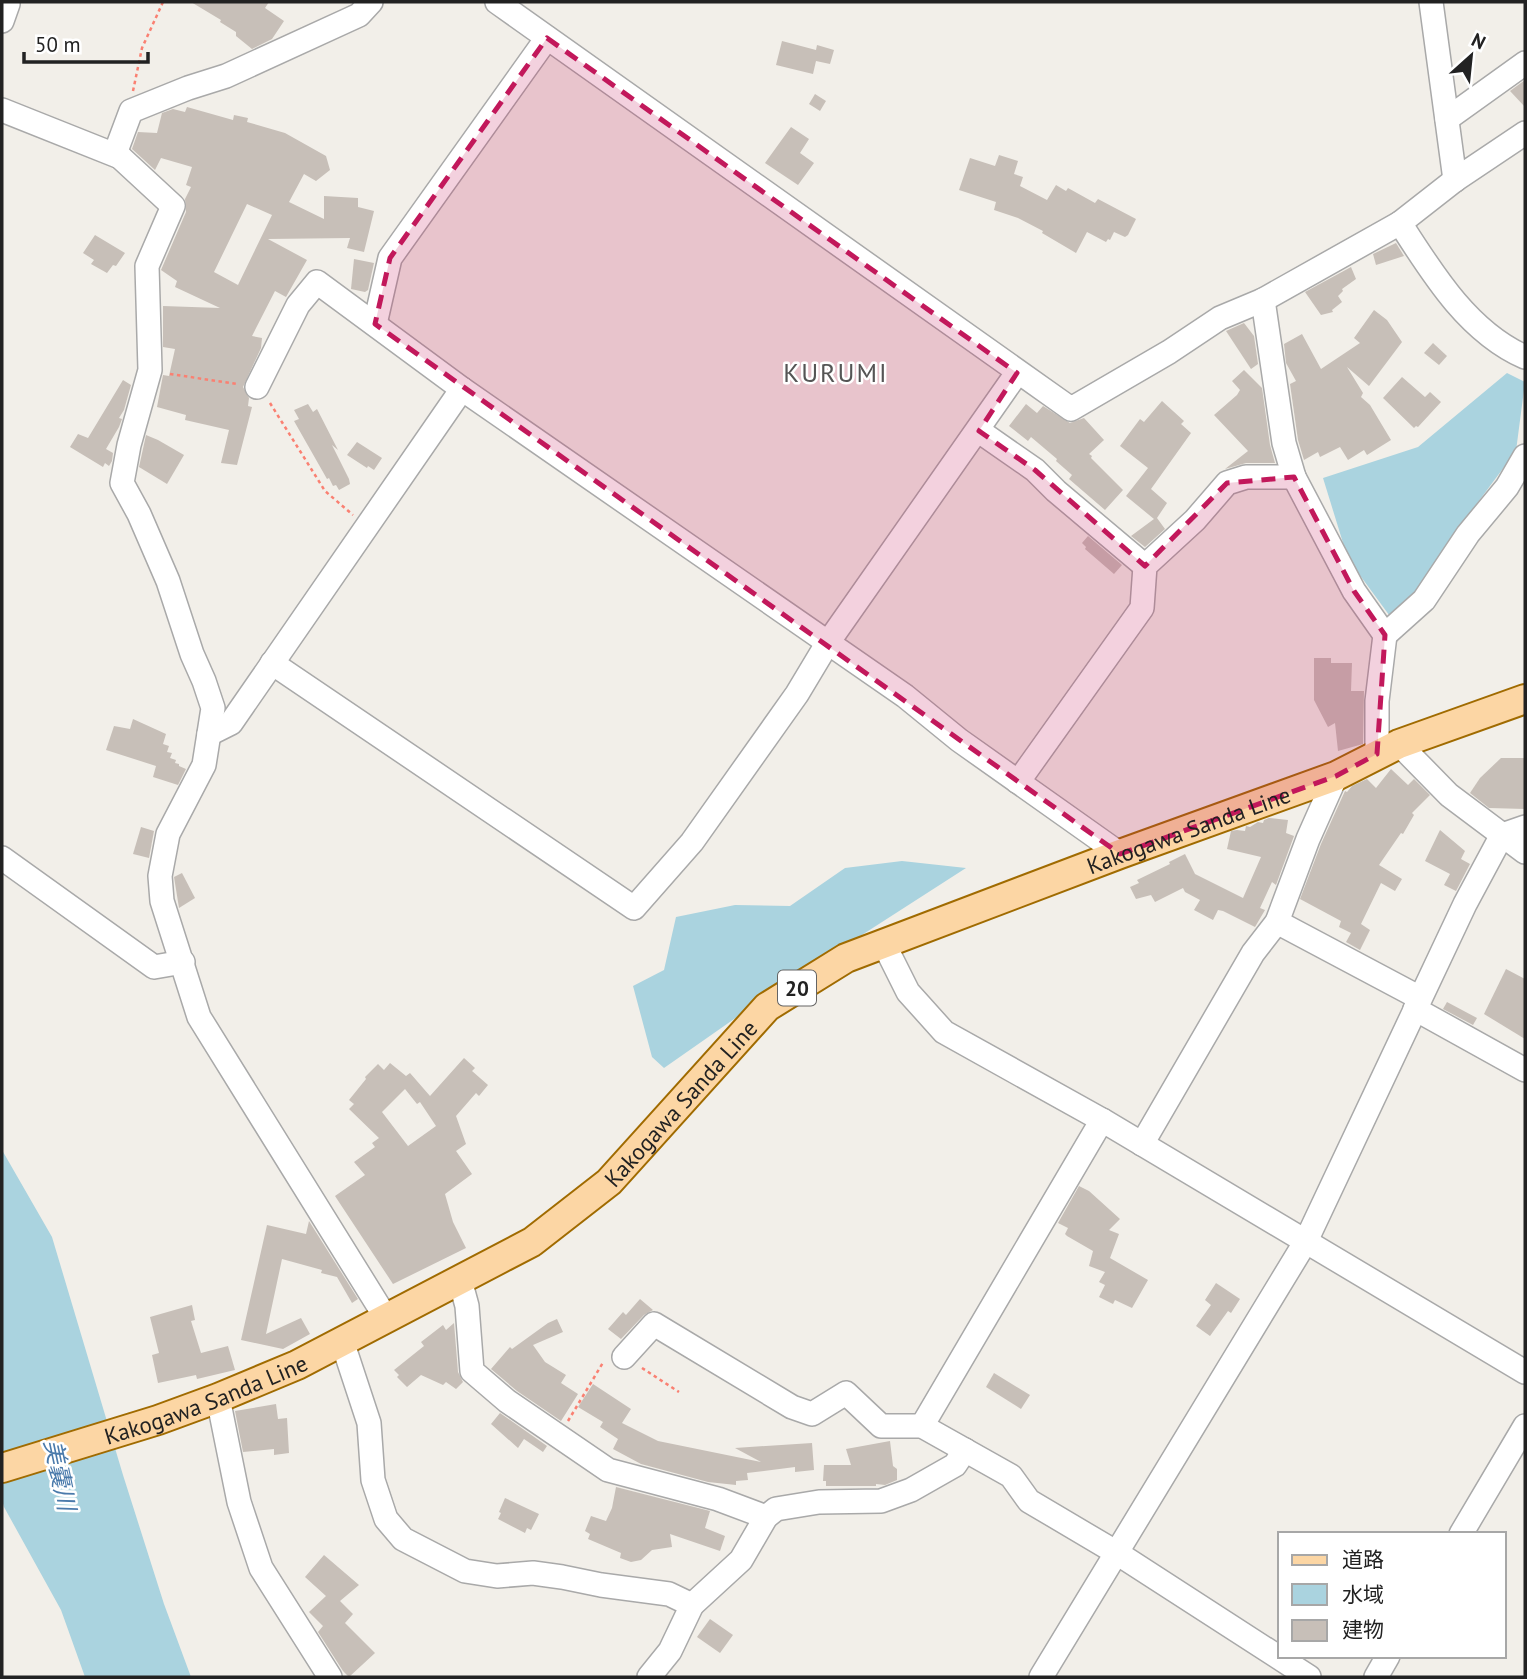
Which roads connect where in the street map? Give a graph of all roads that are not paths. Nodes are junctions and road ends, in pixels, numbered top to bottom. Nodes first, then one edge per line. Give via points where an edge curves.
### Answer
1 (3, 2) edge
2 (371, 2) edge
3 (497, 2) edge
4 (1431, 2) edge
5 (2, 21) edge
6 (547, 38) junction
7 (1525, 63) edge
8 (2, 110) edge
9 (1447, 119) junction
10 (1525, 132) edge
11 (120, 156) junction
12 (1455, 180) junction
13 (1399, 223) junction
14 (1263, 300) junction
15 (374, 324) junction
16 (1525, 357) edge
17 (1017, 373) junction
18 (257, 387) road end
19 (462, 389) junction
20 (979, 431) junction
21 (1525, 456) edge
22 (1294, 477) junction
23 (1144, 566) junction
24 (1385, 635) junction
25 (827, 644) junction
26 (272, 663) junction
27 (1525, 699) edge
28 (209, 734) junction
29 (1388, 749) junction
30 (1336, 776) junction
31 (1018, 782) junction
32 (1525, 827) edge
33 (1502, 835) junction
34 (1525, 852) edge
35 (1120, 854) junction
36 (2, 858) edge
37 (1277, 922) junction
38 (883, 942) junction
39 (183, 962) junction
40 (1418, 1003) junction
41 (1525, 1070) edge
42 (1102, 1120) junction
43 (1142, 1144) junction
44 (1306, 1241) junction
45 (460, 1280) junction
46 (386, 1318) junction
47 (342, 1341) junction
48 (624, 1357) road end
49 (1525, 1371) edge
50 (218, 1398) junction
51 (922, 1426) junction
52 (1525, 1426) edge
53 (965, 1450) junction
54 (2, 1468) edge
55 (766, 1517) junction
56 (1462, 1532) edge
57 (1117, 1553) junction
58 (692, 1605) junction
59 (1278, 1657) edge
60 (1280, 1658) edge
61 (1387, 1658) edge
62 (330, 1677) edge
63 (649, 1677) edge
64 (1041, 1677) edge
65 (1309, 1677) edge
66 (1376, 1677) edge

1 - 5 street via 8,4
2 - 11 street via 359,15 226,76 131,111 116,151
3 - 6 street
4 - 9 street
6 - 15 street via 390,258
6 - 17 street
7 - 9 street
8 - 11 street
9 - 12 street
10 - 12 street
11 - 28 street via 173,206 147,266 150,370 122,482 168,581 204,681 213,708
12 - 13 street
13 - 14 street
13 - 16 street via 1433,275 1488,336
14 - 17 street via 1220,318 1071,409
14 - 22 street via 1284,443
15 - 18 street via 317,282 298,305
15 - 19 street
17 - 20 street
19 - 25 street
19 - 26 street
20 - 23 street via 1035,470
20 - 25 street
21 - 24 street via 1424,600
22 - 23 street via 1246,477 1227,483 1195,520
22 - 24 street via 1354,591
23 - 31 street via 1142,608
24 - 29 street via 1377,701
25 - 26 street via 692,842 634,908
25 - 31 street via 905,696
26 - 28 street via 231,723
27 - 29 main road, Kakogawa Sanda Line / 20
28 - 39 street via 204,765 167,834 160,876 162,901
29 - 30 main road, Kakogawa Sanda Line / 20
29 - 33 street
30 - 35 main road, Kakogawa Sanda Line / 20
30 - 37 street
31 - 35 street
32 - 33 street
33 - 34 street
33 - 40 street
35 - 38 main road, Kakogawa Sanda Line / 20
36 - 39 street via 154,967
37 - 40 street
37 - 43 street via 1253,953
38 - 42 street via 908,992 944,1032
38 - 45 main road, Kakogawa Sanda Line / 20 via 846,958 767,1007 609,1182 532,1242
39 - 46 street via 199,1017
40 - 41 street
40 - 44 street
42 - 43 street
42 - 51 street
43 - 44 street
44 - 49 street
44 - 57 street
45 - 46 main road, Kakogawa Sanda Line / 20
45 - 55 street via 467,1306 472,1371 507,1401 608,1470 718,1499
46 - 47 main road, Kakogawa Sanda Line / 20
47 - 50 main road, Kakogawa Sanda Line / 20
47 - 58 street via 369,1423 373,1480 386,1519 403,1539 465,1571 562,1577 669,1594
48 - 51 street via 654,1324 812,1414 846,1393 881,1426
50 - 54 main road, Kakogawa Sanda Line / 20
50 - 62 street via 239,1502 261,1568
51 - 53 street
52 - 56 street
53 - 55 street via 955,1465 881,1501 819,1502 776,1509
53 - 57 street via 1011,1476 1029,1501
55 - 58 street via 741,1560
57 - 59 street
57 - 64 street
58 - 63 street via 670,1651
60 - 65 street
61 - 66 street

